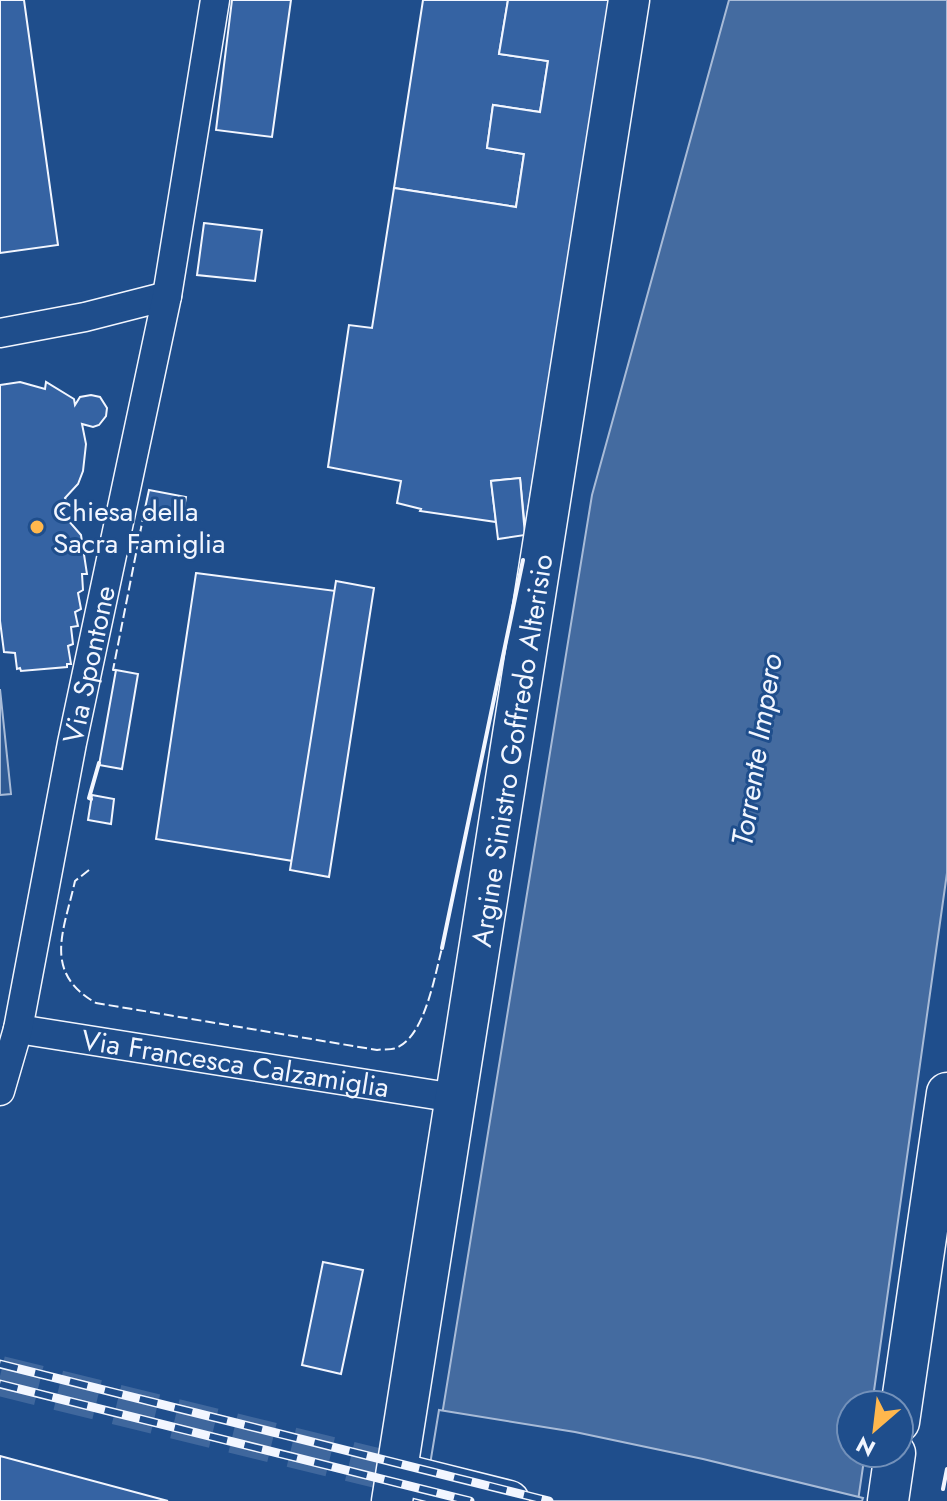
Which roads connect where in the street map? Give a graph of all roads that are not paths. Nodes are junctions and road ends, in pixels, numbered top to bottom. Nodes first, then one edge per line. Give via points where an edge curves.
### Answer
1 (215, 0) edge
2 (629, 0) edge
3 (167, 296) junction
4 (0, 333) edge
5 (18, 1029) junction
6 (0, 1091) edge
7 (947, 1093) edge
8 (455, 1098) junction
9 (904, 1389) edge
10 (893, 1469) edge
11 (394, 1487) edge
12 (509, 1501) edge
13 (888, 1501) edge

1 - 3 street, Via Spontone
2 - 8 main road, Argine Sinistro Goffredo Alterisio
3 - 4 street
3 - 5 street, Via Spontone via 72,743
5 - 6 street, Via Spontone
5 - 8 street, Via Francesca Calzamiglia
7 - 9 main road
8 - 11 main road, Argine Sinistro Goffredo Alterisio
10 - 13 main road
11 - 12 main road

